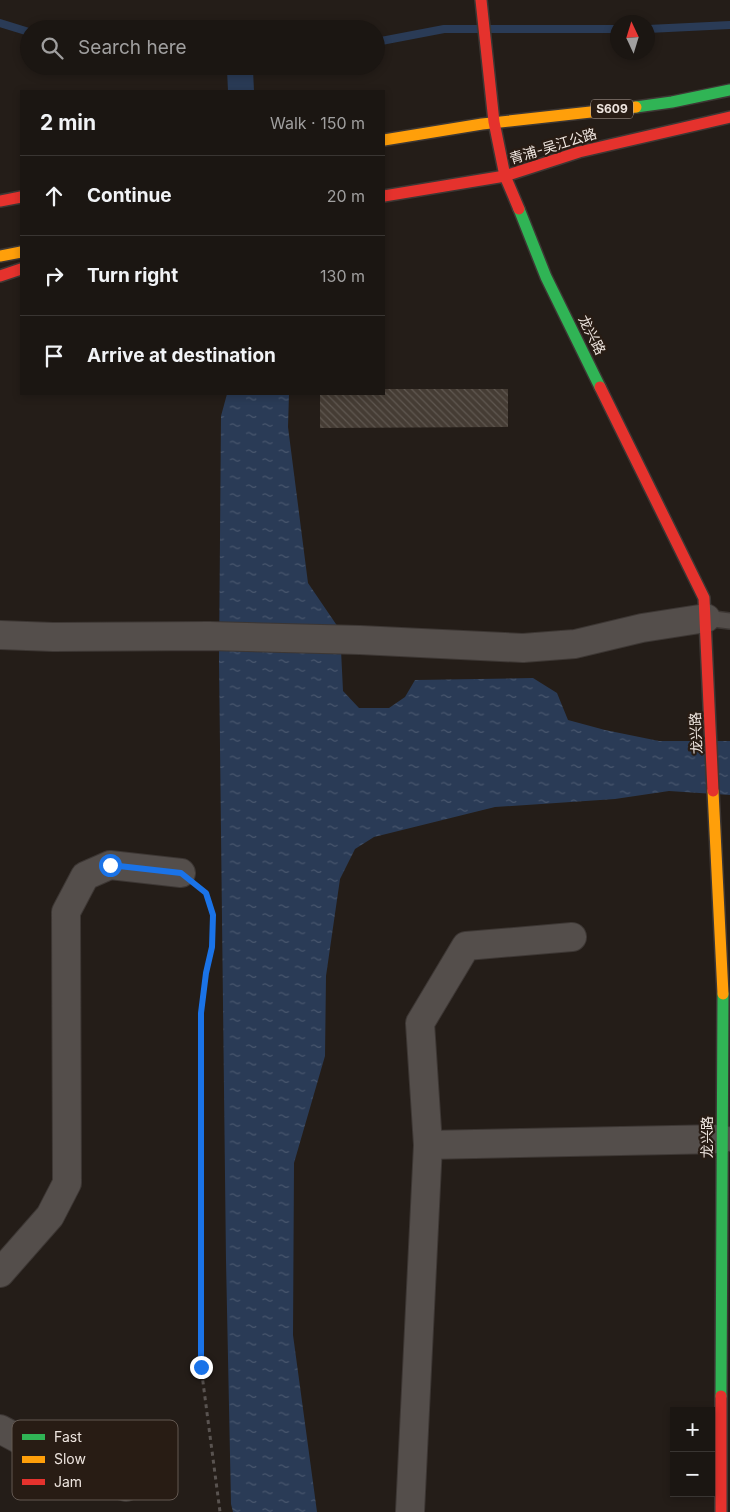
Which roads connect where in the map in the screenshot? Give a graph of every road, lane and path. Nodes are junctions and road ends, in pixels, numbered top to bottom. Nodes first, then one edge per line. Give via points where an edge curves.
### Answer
1 (481, 0) edge
2 (730, 90) edge
3 (730, 117) edge
4 (494, 122) junction
5 (385, 140) edge
6 (505, 176) junction
7 (385, 196) edge
8 (20, 197) edge
9 (0, 201) edge
10 (20, 252) edge
11 (0, 256) edge
12 (20, 269) edge
13 (0, 276) edge
14 (718, 619) edge
15 (0, 635) edge
16 (181, 873) joint
17 (572, 937) dead end
18 (727, 999) edge
19 (722, 1139) junction
20 (428, 1145) junction
21 (0, 1273) edge
22 (0, 1429) edge
23 (12, 1436) edge
24 (220, 1512) edge
25 (410, 1512) edge
26 (721, 1512) edge

1 - 4 main road, 龙兴路
2 - 4 main road, 青浦-吴江公路 / S609 via 578,114
3 - 6 main road, 青浦-吴江公路 / S609 via 579,152
4 - 5 main road, 青浦-吴江公路 / S609
4 - 6 main road, 龙兴路
6 - 7 main road, 青浦-吴江公路 / S609
6 - 14 main road, 龙兴路 via 546,277 704,598
8 - 9 main road
10 - 11 main road
12 - 13 main road
14 - 15 street via 642,628 575,644 523,648 208,636 53,638
14 - 18 main road, 龙兴路 via 710,711
16 - 21 street via 110,865 85,876 66,912 68,1183 50,1216
16 - 24 path via 206,893 213,915 212,947 201,1013 201,1367
17 - 20 street via 466,946 420,1023
18 - 19 main road, 龙兴路
19 - 20 street
19 - 26 main road, 龙兴路
20 - 25 street
22 - 23 street

